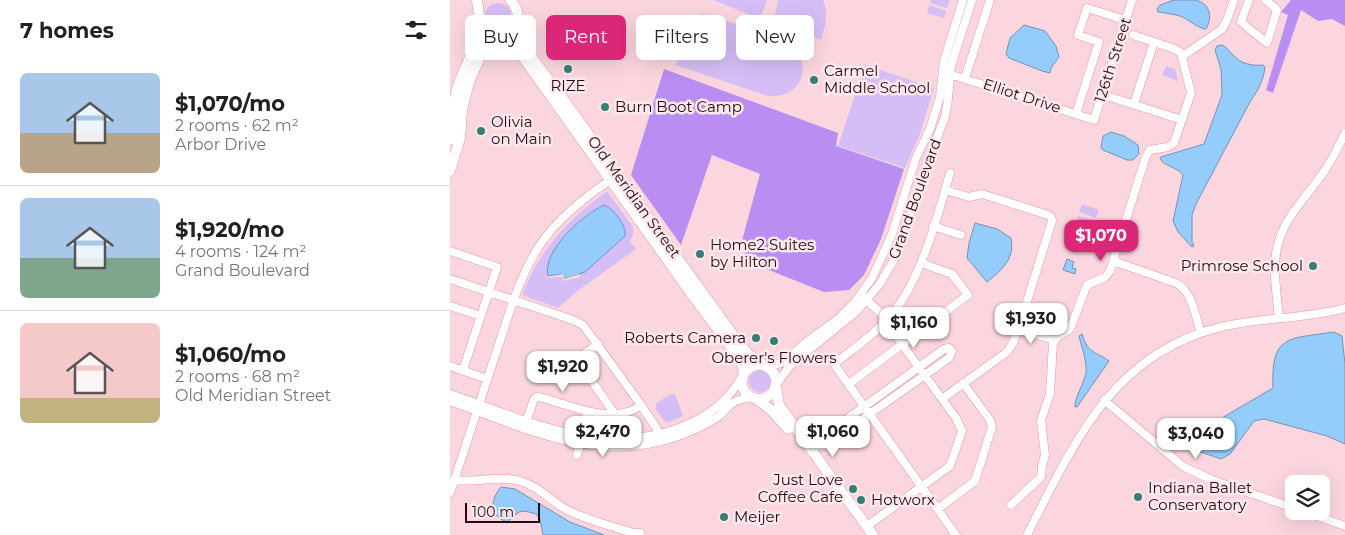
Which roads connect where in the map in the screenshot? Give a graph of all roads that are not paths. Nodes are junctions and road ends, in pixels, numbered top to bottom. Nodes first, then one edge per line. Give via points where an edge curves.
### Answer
1 (477, 0) edge
2 (484, 0) edge
3 (962, 0) edge
4 (972, 0) edge
5 (990, 0) edge
6 (1132, 0) edge
7 (1234, 0) edge
8 (1249, 0) edge
9 (1266, 0) edge
10 (512, 1) edge
11 (478, 12) junction
12 (1230, 12) junction
13 (479, 15) edge
14 (517, 15) edge
15 (1243, 16) junction
16 (1125, 20) junction
17 (1133, 35) dead end
18 (1154, 42) junction
19 (1183, 56) junction
20 (469, 60) edge
21 (478, 60) edge
22 (525, 60) edge
23 (534, 60) edge
24 (949, 74) junction
25 (965, 78) junction
26 (1110, 97) dead end
27 (1134, 104) junction
28 (1076, 114) junction
29 (1094, 120) joint
30 (1182, 120) junction
31 (1345, 133) edge
32 (450, 140) edge
33 (450, 171) edge
34 (950, 173) dead end
35 (610, 181) junction
36 (945, 190) junction
37 (933, 226) junction
38 (961, 235) dead end
39 (450, 251) edge
40 (1113, 261) junction
41 (921, 263) junction
42 (450, 279) edge
43 (489, 292) junction
44 (864, 298) junction
45 (514, 300) junction
46 (450, 306) edge
47 (1345, 308) edge
48 (481, 316) junction
49 (1279, 318) junction
50 (886, 321) junction
51 (1019, 327) junction
52 (1201, 333) junction
53 (1054, 340) junction
54 (598, 344) junction
55 (902, 344) junction
56 (450, 366) edge
57 (766, 366) junction
58 (918, 367) junction
59 (463, 370) junction
60 (743, 375) junction
61 (924, 376) junction
62 (487, 378) junction
63 (963, 383) junction
64 (849, 384) junction
65 (776, 385) junction
66 (450, 394) edge
67 (753, 398) junction
68 (942, 399) junction
69 (1104, 400) junction
70 (450, 402) edge
71 (641, 405) junction
72 (864, 406) junction
73 (477, 407) junction
74 (587, 412) junction
75 (870, 413) junction
76 (614, 414) junction
77 (525, 424) junction
78 (660, 438) junction
79 (581, 441) junction
80 (815, 448) junction
81 (577, 455) dead end
82 (454, 480) junction
83 (922, 487) junction
84 (450, 493) edge
85 (1011, 505) dead end
86 (1285, 505) edge
87 (938, 509) junction
88 (1328, 520) edge
89 (1345, 526) edge
90 (868, 532) edge
91 (640, 533) dead end
92 (956, 535) edge
93 (1027, 535) edge

1 - 11 main road
2 - 11 main road
3 - 44 street, Grand Boulevard via 944,61 940,97 930,129 916,158 888,244
4 - 24 street, Grand Boulevard
5 - 25 street
6 - 16 street, 126th Street
7 - 12 street
8 - 15 street
9 - 15 street via 1277,10 1267,44 1241,22
10 - 14 main road, Old Meridian Street
11 - 13 main road
12 - 15 street
12 - 19 street via 1222,29
16 - 28 street via 1087,8 1078,35 1099,42
16 - 29 street, 126th Street
17 - 18 street
18 - 19 street via 1175,49
18 - 27 street
19 - 30 street via 1191,93
20 - 32 main road via 456,92
21 - 33 main road via 469,82 460,138
22 - 35 main road, Old Meridian Street
23 - 57 main road, Old Meridian Street via 735,338 748,354
24 - 25 street, Elliot Drive
24 - 44 street, Grand Boulevard via 945,117 900,245 888,270
25 - 28 street, Elliot Drive
26 - 27 street
27 - 30 street
28 - 29 street, Elliot Drive
30 - 40 street via 1174,143 1150,150 1146,156
31 - 49 street via 1328,166 1290,215 1281,234 1275,265
34 - 36 street
35 - 45 street via 570,210 544,240 523,276
35 - 60 main road, Old Meridian Street via 741,360
36 - 37 street
36 - 51 street via 969,197 982,194 1052,217
37 - 38 street
37 - 41 street
39 - 43 street via 497,267
40 - 52 street via 1183,286
40 - 53 street via 1107,275 1087,285 1070,329
41 - 50 street
41 - 55 street via 952,274 968,295
42 - 43 street
43 - 45 street
43 - 48 street
44 - 50 street
44 - 57 street, Grand Boulevard via 787,360
44 - 65 street, Grand Boulevard via 856,312 798,358
45 - 54 street via 579,322
45 - 62 street
46 - 48 street
47 - 49 street
48 - 59 street
49 - 52 street via 1252,320
50 - 55 street
50 - 64 street via 834,364
51 - 53 street
51 - 63 street via 1007,352
52 - 69 street via 1151,358
53 - 85 street via 1050,394 1041,420 1046,455 1043,473
54 - 71 street
54 - 76 street via 581,356 579,362
55 - 58 street
55 - 64 street
56 - 59 street
57 - 60 main road via 754,365
57 - 65 main road via 774,374
58 - 61 street
58 - 61 street via 944,349 952,351 949,358
58 - 72 street
59 - 62 street
60 - 67 main road via 744,390
60 - 78 street via 727,399 712,411
61 - 68 street
61 - 75 street
62 - 73 street
63 - 68 street
63 - 87 street via 991,424 975,481
64 - 72 street
65 - 67 main road via 768,396
65 - 80 main road via 779,405
66 - 73 street
67 - 78 street via 733,402 702,426 681,435
67 - 90 main road via 784,422
68 - 83 street via 962,431 950,466
69 - 86 street via 1184,467
69 - 93 street via 1083,430
70 - 73 street
71 - 76 street via 629,413
71 - 78 street
72 - 75 street
72 - 80 street via 818,440
73 - 77 street
73 - 82 street
74 - 76 street
74 - 77 street via 536,397
74 - 79 street
75 - 80 street via 824,446
75 - 83 street
77 - 79 street
78 - 79 street via 627,447 605,447
79 - 81 street
80 - 90 main road
82 - 84 street
82 - 91 street via 520,481 567,510
83 - 87 street
83 - 90 street
87 - 92 street
88 - 89 street

